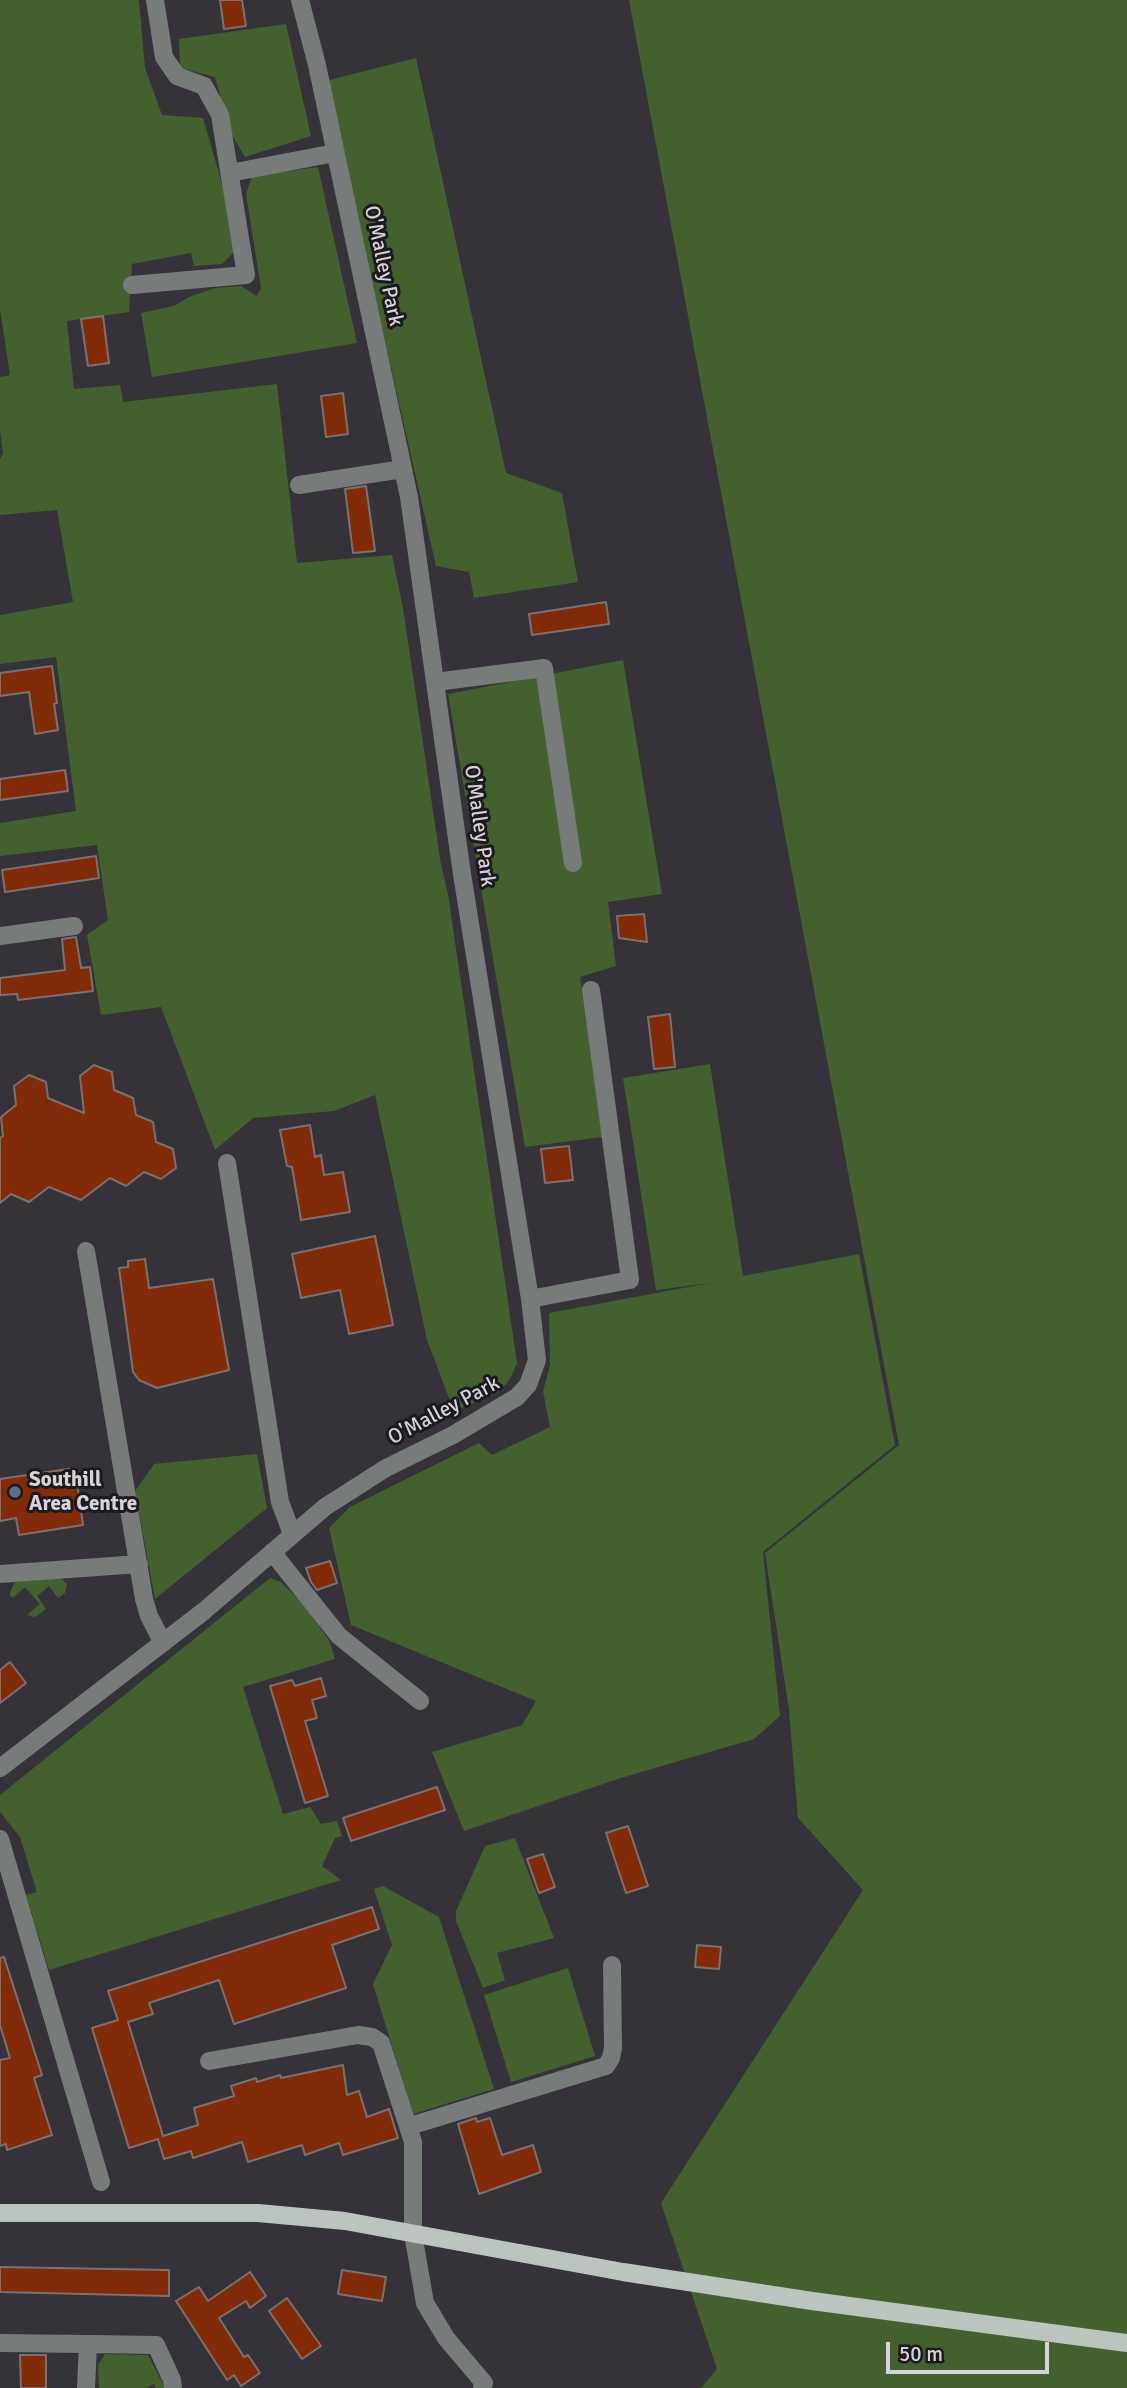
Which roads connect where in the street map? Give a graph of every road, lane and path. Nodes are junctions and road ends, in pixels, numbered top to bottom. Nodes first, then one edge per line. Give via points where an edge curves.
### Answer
1 (155, 0) edge
2 (300, 0) edge
3 (335, 153) junction
4 (230, 173) junction
5 (132, 285) dead end
6 (403, 469) junction
7 (299, 485) dead end
8 (436, 682) junction
9 (573, 863) dead end
10 (74, 926) dead end
11 (0, 936) edge
12 (591, 990) dead end
13 (227, 1163) dead end
14 (86, 1251) dead end
15 (530, 1299) junction
16 (292, 1534) junction
17 (272, 1552) junction
18 (139, 1564) junction
19 (0, 1574) edge
20 (163, 1643) junction
21 (420, 1700) dead end
22 (0, 1768) edge
23 (0, 1839) edge
24 (612, 1965) dead end
25 (209, 2061) dead end
26 (410, 2126) junction
27 (101, 2182) dead end
28 (0, 2213) edge
29 (413, 2234) junction
30 (0, 2343) edge
31 (1127, 2343) edge
32 (88, 2344) junction
33 (86, 2388) edge
34 (173, 2388) edge
35 (482, 2388) edge

1 - 4 street via 164,57 177,76 204,86 220,115
2 - 3 street, O'Malley Park
3 - 4 street
3 - 6 street, O'Malley Park
4 - 5 street via 246,275
6 - 7 street
6 - 8 street, O'Malley Park
8 - 9 street via 544,668
8 - 15 street, O'Malley Park
10 - 11 street
12 - 15 street via 630,1280
13 - 16 street via 280,1502
14 - 18 street
15 - 16 street, O'Malley Park via 537,1360 528,1385 517,1397 386,1468
16 - 17 street, O'Malley Park
17 - 20 street, O'Malley Park
17 - 21 street via 339,1636
18 - 19 street
18 - 20 street via 146,1609
20 - 22 street, O'Malley Park
23 - 27 street
24 - 26 street via 613,2048 606,2066
25 - 26 street via 372,2036 381,2043
26 - 29 street
28 - 29 main road via 258,2213 345,2221
29 - 31 main road via 812,2301
29 - 35 street via 425,2303 446,2338 484,2383
30 - 32 street
32 - 33 street
32 - 34 street via 156,2345

